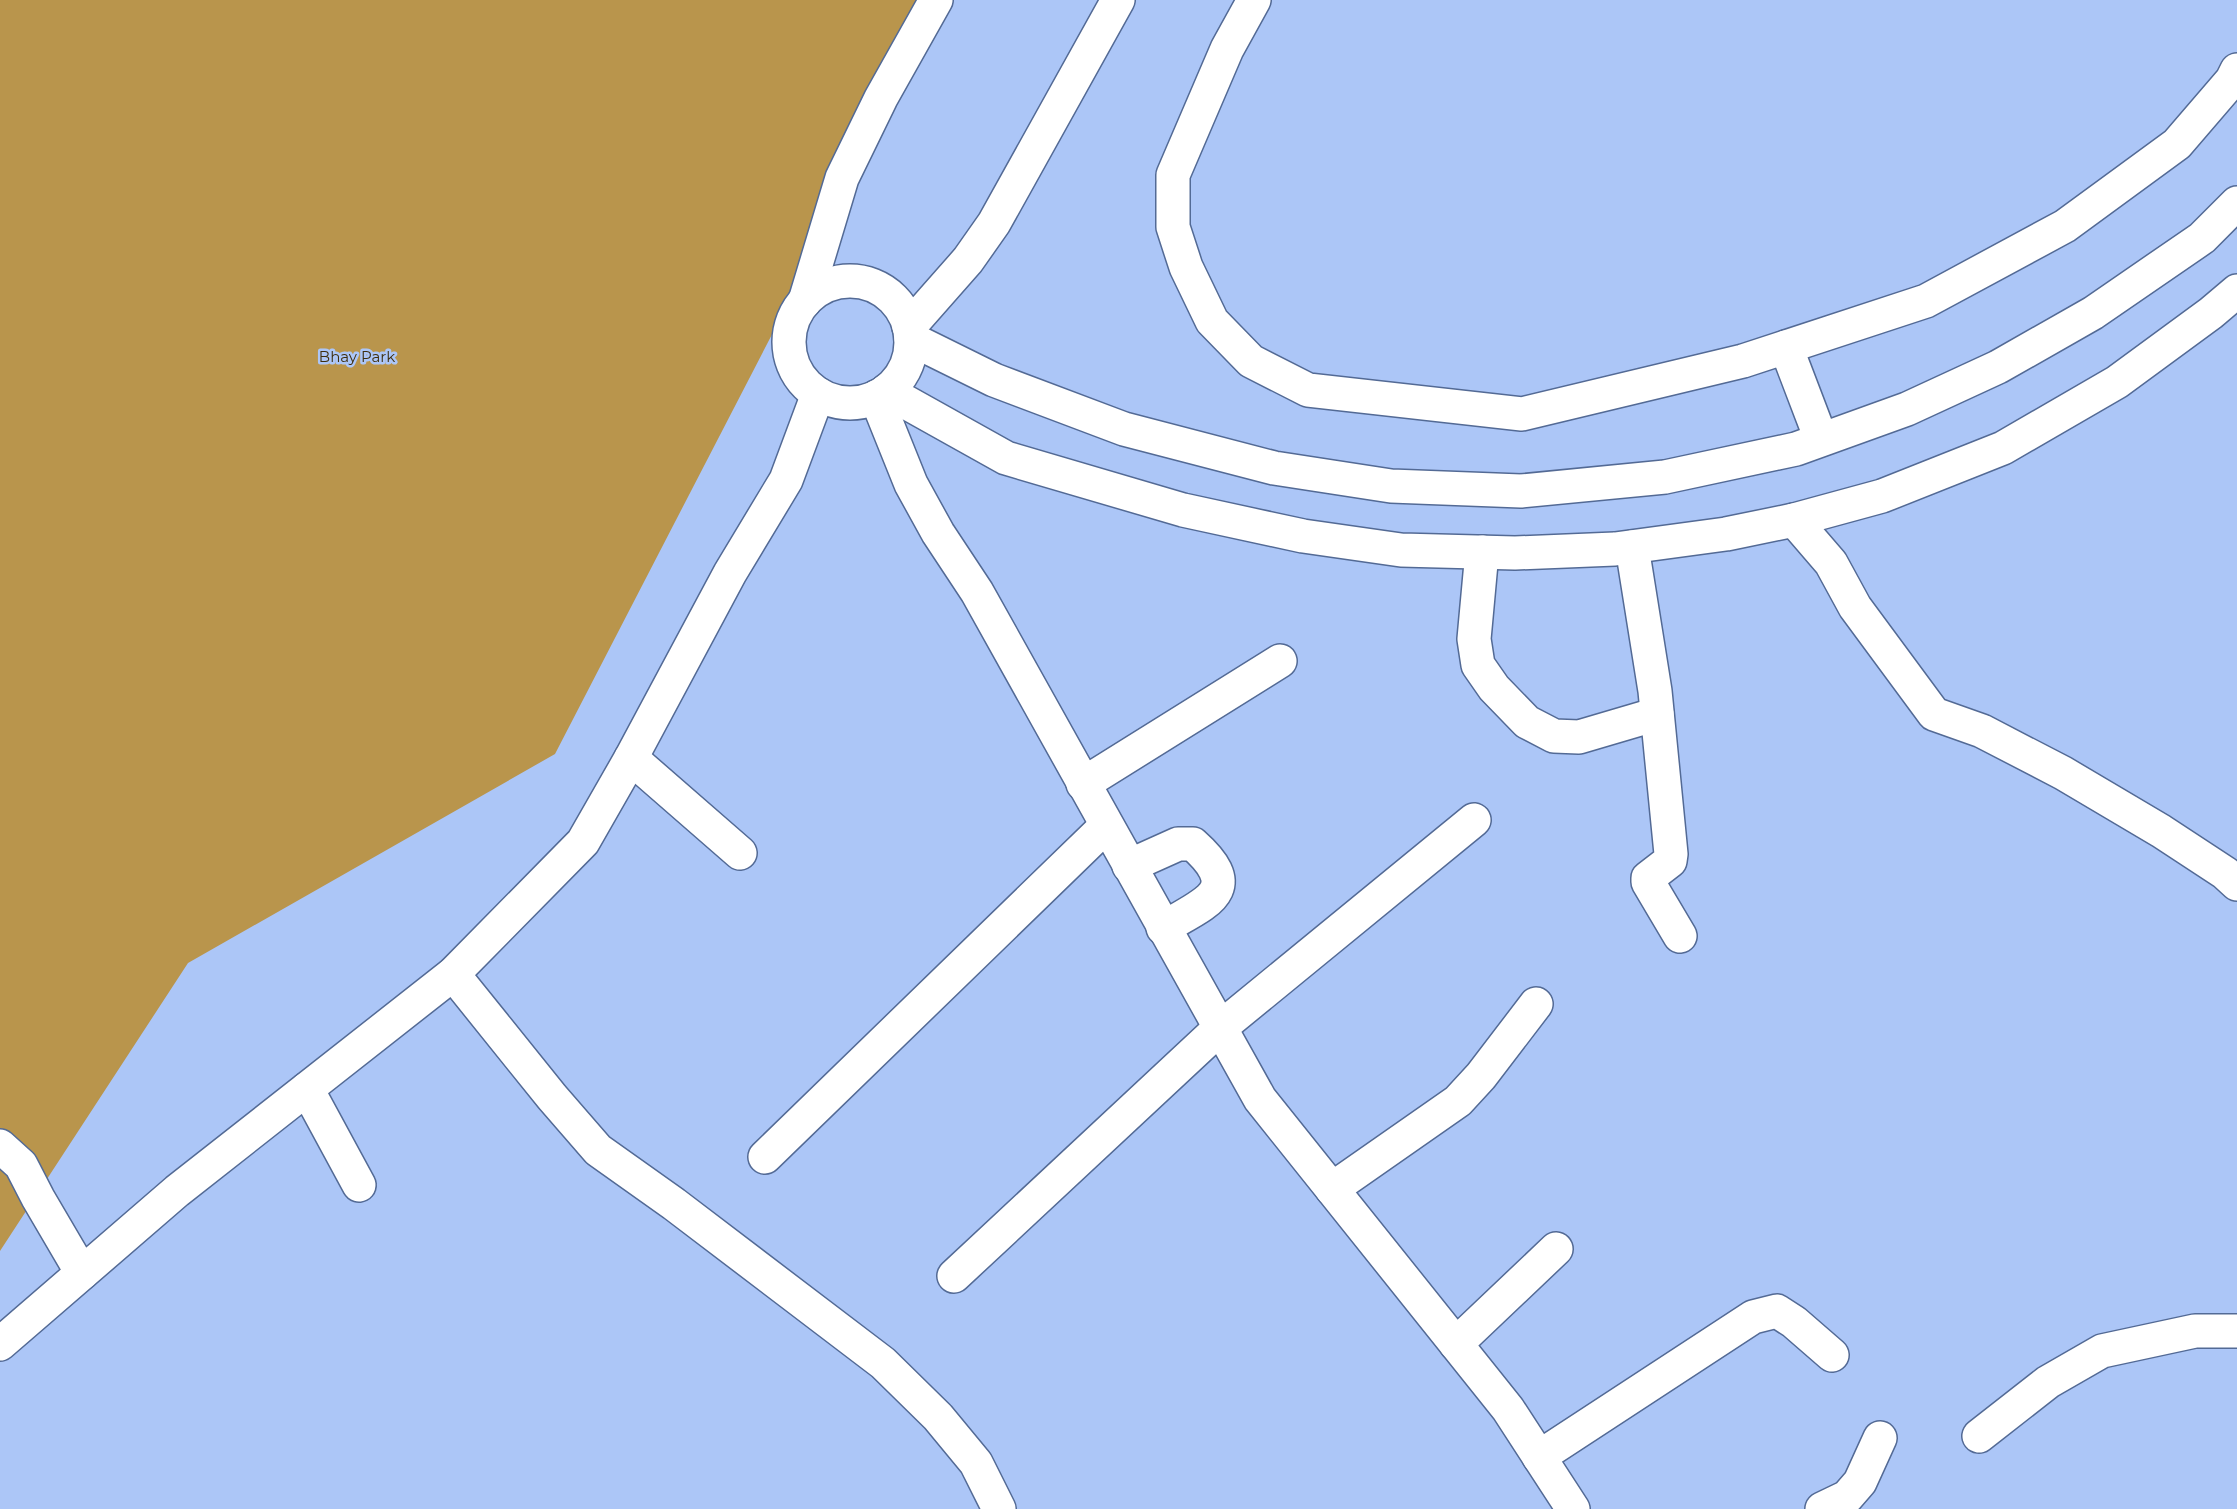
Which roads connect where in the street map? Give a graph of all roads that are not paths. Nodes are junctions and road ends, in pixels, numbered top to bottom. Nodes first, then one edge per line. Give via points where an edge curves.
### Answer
1 (936, 0) edge
2 (1118, 0) edge
3 (1254, 0) edge
4 (2237, 70) edge
5 (2237, 203) edge
6 (2237, 291) edge
7 (805, 301) junction
8 (910, 333) junction
9 (1786, 347) junction
10 (818, 394) junction
11 (881, 394) junction
12 (1821, 440) junction
13 (1794, 520) junction
14 (1632, 547) junction
15 (1482, 552) junction
16 (1280, 661) dead end
17 (1657, 714) junction
18 (631, 758) junction
19 (1083, 784) junction
20 (1474, 820) dead end
21 (1106, 826) junction
22 (740, 853) dead end
23 (1129, 866) junction
24 (2237, 884) edge
25 (1163, 928) junction
26 (1680, 936) dead end
27 (453, 974) junction
28 (1536, 1004) dead end
29 (1220, 1028) junction
30 (307, 1089) junction
31 (0, 1146) edge
32 (765, 1157) dead end
33 (359, 1185) dead end
34 (1332, 1189) junction
35 (1556, 1249) dead end
36 (82, 1273) junction
37 (954, 1276) dead end
38 (2237, 1331) edge
39 (0, 1344) edge
40 (1456, 1344) junction
41 (1832, 1355) dead end
42 (1979, 1436) dead end
43 (1880, 1438) dead end
44 (1539, 1457) junction
45 (999, 1509) edge
46 (1573, 1509) edge
47 (1822, 1509) edge

1 - 7 street via 842,178
2 - 8 street via 994,223
3 - 9 street via 1227,49 1173,175 1173,227 1186,267 1212,321 1251,362 1308,390 1522,414
4 - 9 street via 2177,144 2065,226 1926,301
5 - 12 street via 2202,238 2074,324 1998,367 1907,410
6 - 13 street via 2117,382 2003,448 1881,496
7 - 8 street via 836,282 871,284 892,297 906,316
7 - 10 street via 793,321 789,345 800,378
8 - 11 street via 911,351 902,374
8 - 12 street via 994,380 1124,429 1274,468 1390,486 1521,491 1665,477
9 - 12 street
10 - 11 street via 852,403
10 - 18 street via 786,480 730,573
11 - 15 street via 1006,458 1184,510 1303,536 1390,548
11 - 19 street via 911,484 977,592
13 - 14 street
13 - 24 street via 1831,563 1855,607 1934,714 1982,731 2062,773 2161,831
14 - 15 street
14 - 17 street
15 - 17 street via 1474,639 1478,665 1527,722 1554,736 1579,737
16 - 19 street
17 - 26 street via 1671,854 1670,861 1648,882
18 - 22 street
18 - 27 street via 583,842
19 - 21 street
20 - 29 street
21 - 23 street
21 - 32 street
23 - 25 street
23 - 25 street via 1178,844 1193,844 1216,872 1218,887 1214,897
25 - 29 street
27 - 30 street
27 - 45 street via 598,1150 883,1362 938,1417 976,1463
28 - 34 street via 1458,1101
29 - 34 street via 1260,1099
29 - 37 street
30 - 33 street
30 - 36 street via 177,1191
31 - 36 street via 21,1165
34 - 40 street
35 - 40 street
36 - 39 street
38 - 42 street via 2195,1331 2102,1351 2048,1382
40 - 44 street via 1508,1409
41 - 44 street via 1777,1311 1753,1317
43 - 47 street via 1860,1482 1847,1497
44 - 46 street

